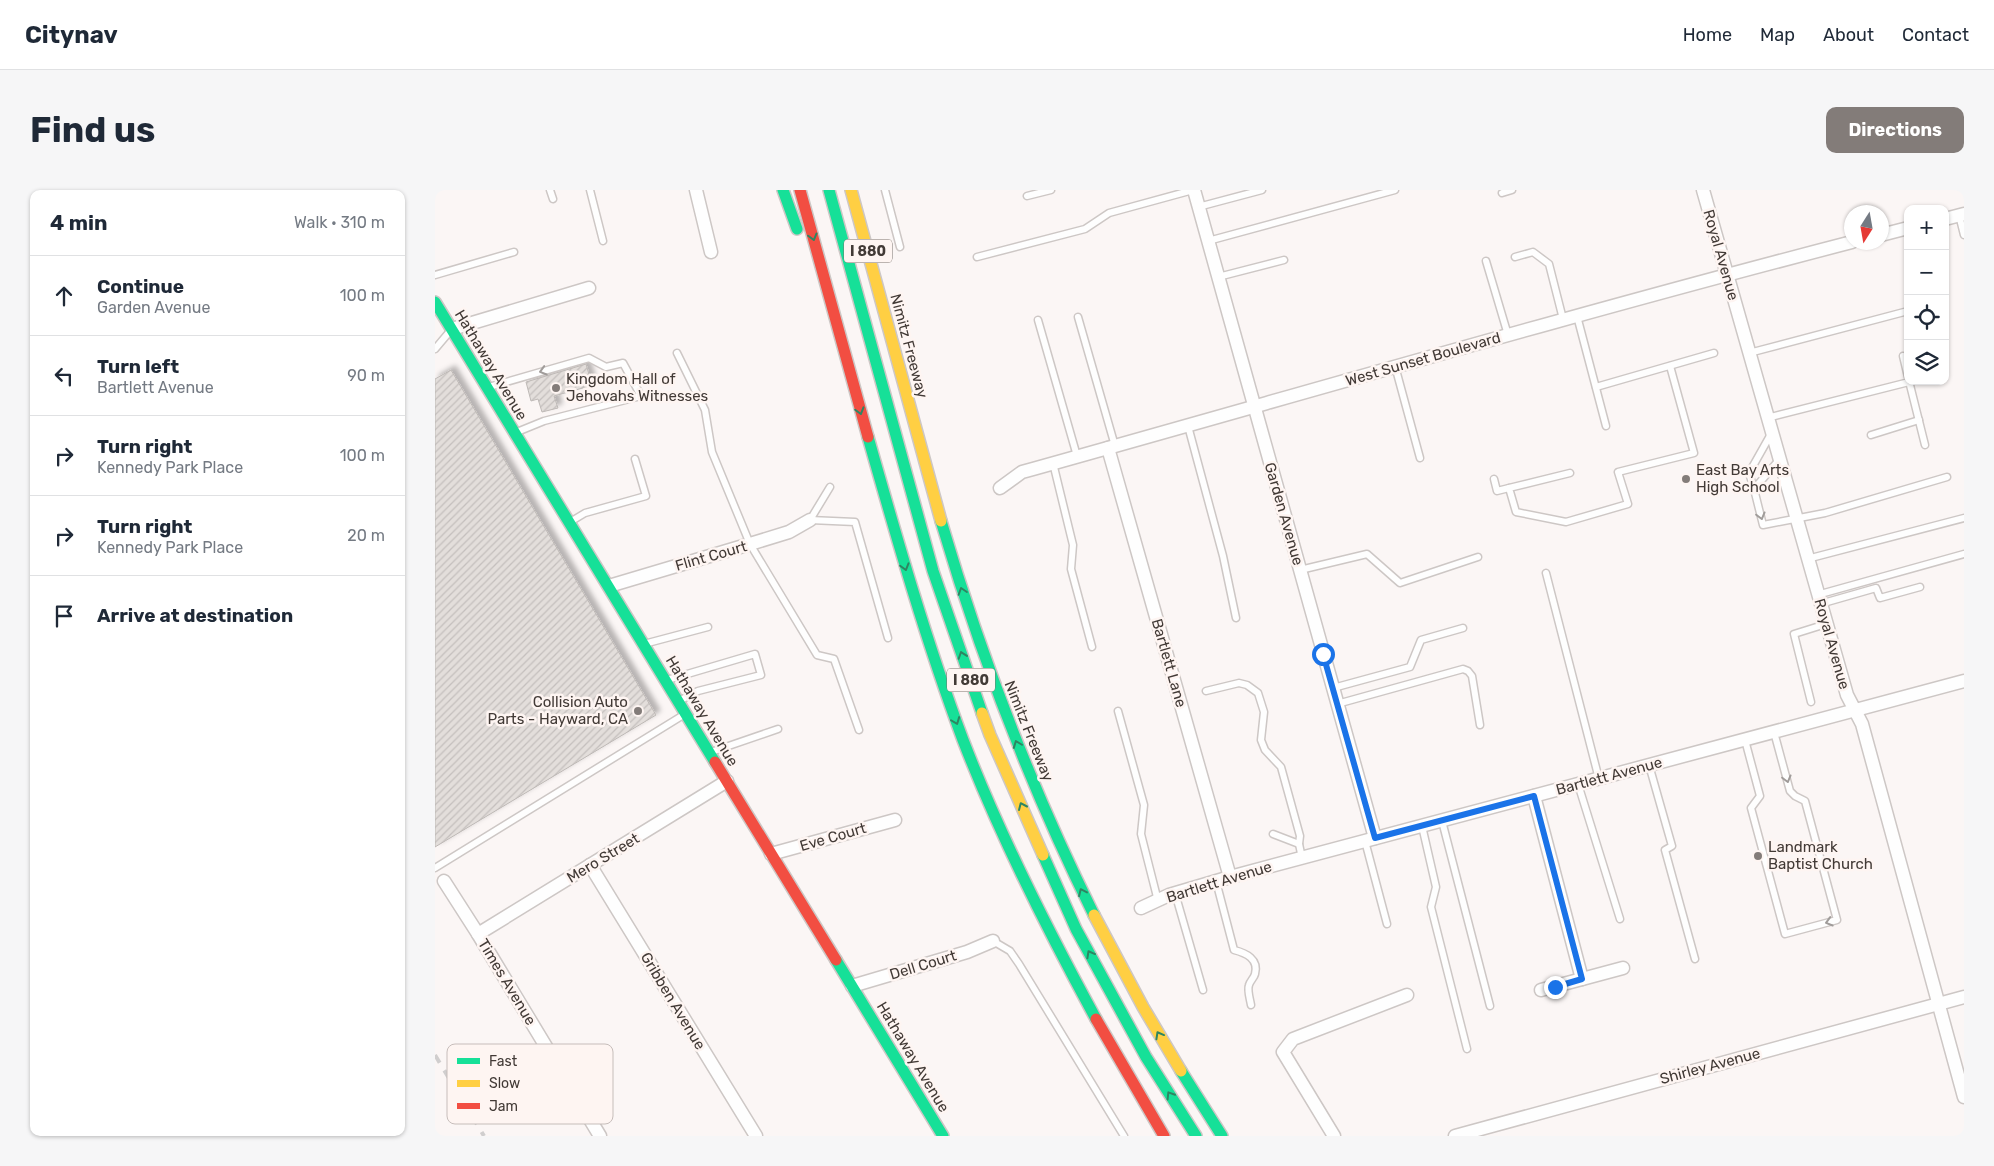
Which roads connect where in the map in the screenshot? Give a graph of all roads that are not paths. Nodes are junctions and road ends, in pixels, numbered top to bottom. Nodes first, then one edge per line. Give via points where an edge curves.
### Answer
1 (550, 190) edge
2 (590, 190) edge
3 (696, 190) edge
4 (783, 190) edge
5 (800, 190) edge
6 (829, 190) edge
7 (851, 190) edge
8 (885, 190) edge
9 (1051, 190) edge
10 (1193, 190) edge
11 (1262, 190) edge
12 (1395, 190) edge
13 (1511, 190) edge
14 (1703, 190) edge
15 (1502, 193) dead end
16 (1027, 196) dead end
17 (553, 199) dead end
18 (1198, 208) junction
19 (1961, 214) edge
20 (1949, 218) edge
21 (1904, 229) edge
22 (1889, 233) edge
23 (1964, 235) edge
24 (603, 241) dead end
25 (1208, 241) junction
26 (1844, 244) edge
27 (900, 247) dead end
28 (514, 252) dead end
29 (711, 252) dead end
30 (977, 257) dead end
31 (1515, 257) dead end
32 (1284, 260) dead end
33 (1486, 261) dead end
34 (435, 275) edge
35 (1727, 275) junction
36 (1218, 277) junction
37 (589, 288) dead end
38 (435, 302) edge
39 (1904, 312) edge
40 (1577, 316) junction
41 (1078, 317) dead end
42 (1038, 320) dead end
43 (1563, 320) junction
44 (452, 329) junction
45 (1508, 335) junction
46 (435, 349) edge
47 (677, 353) dead end
48 (1714, 353) dead end
49 (1749, 353) junction
50 (1903, 356) dead end
51 (1904, 360) edge
52 (1395, 366) junction
53 (1670, 366) junction
54 (1904, 381) edge
55 (853, 383) junction
56 (1910, 385) edge
57 (488, 387) junction
58 (1596, 387) junction
59 (1254, 408) junction
60 (1767, 418) junction
61 (1919, 420) junction
62 (1188, 426) junction
63 (1606, 426) dead end
64 (515, 433) junction
65 (1771, 433) junction
66 (1871, 435) dead end
67 (1925, 445) dead end
68 (1111, 447) junction
69 (1077, 456) junction
70 (1420, 458) dead end
71 (635, 459) dead end
72 (1779, 460) junction
73 (1053, 463) junction
74 (1570, 473) dead end
75 (1947, 477) dead end
76 (1494, 479) dead end
77 (831, 487) dead end
78 (1000, 488) dead end
79 (1509, 488) junction
80 (1754, 489) junction
81 (1964, 518) edge
82 (811, 520) junction
83 (1796, 520) junction
84 (570, 522) junction
85 (750, 544) junction
86 (1964, 554) edge
87 (1478, 558) dead end
88 (1807, 560) junction
89 (1299, 570) junction
90 (1546, 573) dead end
91 (609, 586) junction
92 (1919, 587) dead end
93 (1819, 600) junction
94 (1236, 618) dead end
95 (1826, 624) junction
96 (708, 627) dead end
97 (1463, 628) dead end
98 (888, 638) dead end
99 (644, 644) junction
100 (1092, 647) dead end
101 (666, 680) junction
102 (1964, 681) edge
103 (1333, 688) junction
104 (1206, 691) dead end
105 (679, 702) junction
106 (1811, 702) dead end
107 (1337, 704) junction
108 (1855, 710) junction
109 (1118, 711) dead end
110 (686, 714) junction
111 (1480, 724) dead end
112 (778, 729) dead end
113 (859, 730) dead end
114 (1774, 732) junction
115 (1745, 740) junction
116 (710, 752) junction
117 (1649, 765) junction
118 (1599, 779) junction
119 (727, 781) junction
120 (1578, 784) junction
121 (1534, 796) junction
122 (895, 820) dead end
123 (1442, 820) junction
124 (1423, 826) junction
125 (1273, 834) dead end
126 (1370, 840) junction
127 (1299, 844) junction
128 (771, 854) junction
129 (1302, 858) junction
130 (591, 865) junction
131 (435, 868) edge
132 (1229, 877) junction
133 (444, 881) dead end
134 (1217, 881) junction
135 (1175, 893) junction
136 (1158, 900) junction
137 (1141, 908) dead end
138 (1620, 919) dead end
139 (1387, 924) dead end
140 (478, 934) junction
141 (993, 941) joint
142 (1695, 960) dead end
143 (1623, 968) dead end
144 (1582, 979) junction
145 (852, 986) junction
146 (1203, 990) dead end
147 (1541, 990) dead end
148 (1407, 995) dead end
149 (1964, 997) edge
150 (1251, 1004) dead end
151 (1938, 1004) junction
152 (1490, 1006) dead end
153 (544, 1044) edge
154 (1467, 1049) dead end
155 (1964, 1097) edge
156 (593, 1124) edge
157 (600, 1136) edge
158 (756, 1136) edge
159 (943, 1136) edge
160 (1124, 1136) edge
161 (1165, 1136) edge
162 (1196, 1136) edge
163 (1222, 1136) edge
164 (1334, 1136) edge
165 (1455, 1136) edge

1 - 17 lane
2 - 24 lane
3 - 29 street
4 - 55 main road
5 -> 55 main road, I 880
162 -> 6 main road, I 880 via 1146,1057 1076,929 990,735 933,571
163 -> 7 main road, Nimitz Freeway / I 880 via 1163,1043 1085,899 1019,750 984,656 939,517
8 - 27 lane
9 - 16 lane
10 - 18 street, Garden Avenue
10 - 30 lane via 1109,213 1085,229
11 - 18 lane
12 - 25 lane
13 - 15 lane
14 - 35 street, Royal Avenue
18 - 25 street, Garden Avenue
19 - 20 street
19 - 23 lane
21 - 22 street
25 - 36 street, Garden Avenue
26 - 35 street, West Sunset Boulevard
28 - 34 lane
31 - 43 lane via 1533,252 1549,264
32 - 36 lane
33 - 45 lane
35 - 40 street, West Sunset Boulevard
35 - 49 street, Royal Avenue
36 - 59 street, Garden Avenue
37 - 44 street
38 - 44 main road, Hathaway Avenue
39 - 49 lane
40 - 43 street, West Sunset Boulevard
40 - 58 lane
41 - 68 lane
42 - 69 lane
43 - 45 street, West Sunset Boulevard
44 - 46 lane
44 - 57 main road, Hathaway Avenue
45 - 52 street, West Sunset Boulevard
47 - 85 lane via 705,410 712,452
48 - 53 lane
49 - 60 street, Royal Avenue
50 - 51 lane
52 - 59 street, West Sunset Boulevard
52 - 70 lane
53 - 58 lane
53 - 79 lane via 1694,453 1618,472 1628,504 1566,522 1516,512
54 - 60 lane
55 -> 161 main road, I 880 via 917,606 973,766 1068,968 1120,1064
56 - 61 lane
57 - 64 main road, Hathaway Avenue
64 -> 57 lane via 544,421 641,396 623,363 606,367 589,358
58 - 63 lane
59 - 62 street, West Sunset Boulevard
59 - 89 street, Garden Avenue
60 - 65 street, Royal Avenue
61 - 66 lane
61 - 67 lane
62 - 68 street, West Sunset Boulevard
62 - 94 lane
64 - 84 main road, Hathaway Avenue
65 - 72 street, Royal Avenue
65 - 80 lane via 1749,473
68 - 69 street, West Sunset Boulevard
68 - 132 street, Bartlett Lane
69 - 73 street, West Sunset Boulevard
71 - 84 lane via 646,496 585,513
72 - 80 lane
72 - 83 street, Royal Avenue
73 - 78 street, West Sunset Boulevard via 1022,472
73 - 100 lane via 1073,545 1071,570
74 - 79 lane
75 - 83 lane
76 - 79 lane via 1497,492
77 - 82 lane
80 -> 83 lane via 1763,525
81 - 88 lane
82 - 85 street, Flint Court via 789,532
82 - 98 lane via 855,522
83 - 88 street, Royal Avenue
84 - 91 main road, Hathaway Avenue
85 - 91 street, Flint Court
85 - 113 lane via 817,655 834,659
86 - 93 lane
87 - 89 lane via 1400,583 1367,554
88 - 93 street, Royal Avenue
89 - 103 street, Garden Avenue
90 - 118 lane
91 - 99 main road, Hathaway Avenue
92 - 93 lane via 1880,598 1877,588
93 - 95 street, Royal Avenue
95 - 106 lane via 1794,634
95 - 108 street, Royal Avenue via 1847,695
96 - 99 lane
97 - 103 lane via 1421,640 1410,667
99 - 101 main road, Hathaway Avenue
101 - 105 main road, Hathaway Avenue
101 - 105 lane via 755,654 761,675 698,691
102 - 108 street, Bartlett Avenue
103 - 107 street, Garden Avenue
104 - 127 lane via 1239,683 1258,692 1264,712 1261,740 1265,750 1281,767 1300,836
105 - 110 main road, Hathaway Avenue
107 - 111 lane via 1463,669 1472,676
107 - 126 street, Garden Avenue
108 - 114 street, Bartlett Avenue
108 - 151 street, Royal Avenue via 1862,724
109 - 136 lane via 1144,805 1141,834
110 - 116 main road, Hathaway Avenue
110 - 131 lane
112 - 116 lane
114 - 115 street, Bartlett Avenue
114 -> 115 lane via 1790,791 1805,801 1837,920 1785,934 1751,808 1760,796
115 - 117 street, Bartlett Avenue
116 - 119 main road, Hathaway Avenue
117 - 118 street, Bartlett Avenue
117 - 142 lane via 1672,846 1665,850
118 - 120 street, Bartlett Avenue
119 - 128 main road, Hathaway Avenue
119 - 130 street, Mero Street
120 - 121 street, Bartlett Avenue
120 - 138 lane
121 - 123 street, Bartlett Avenue
121 - 144 street
122 - 128 street, Eve Court
123 - 124 street, Bartlett Avenue
123 - 152 lane
124 - 126 street, Bartlett Avenue
124 - 154 lane via 1436,887 1431,907
125 - 127 lane
126 - 129 street, Bartlett Avenue
126 - 139 lane
127 - 129 lane
128 - 145 main road, Hathaway Avenue
129 - 132 street, Bartlett Avenue
130 - 140 street, Mero Street
130 - 158 street, Gribben Avenue
132 - 134 street, Bartlett Avenue
133 - 140 street, Times Avenue
134 - 135 street, Bartlett Avenue
134 - 150 lane via 1235,950 1252,958 1255,973 1248,986
135 - 136 street, Bartlett Avenue
135 - 146 lane
136 - 137 street, Bartlett Avenue
140 - 153 street, Times Avenue
141 - 145 street, Dell Court via 967,952
141 - 160 lane via 1010,951 1019,964
143 - 144 street
144 - 147 street
145 - 159 main road, Hathaway Avenue
148 - 164 street via 1293,1039 1283,1052
149 - 151 street, Shirley Avenue
151 - 155 street, Royal Avenue
151 - 165 street, Shirley Avenue
156 - 157 street, Times Avenue

